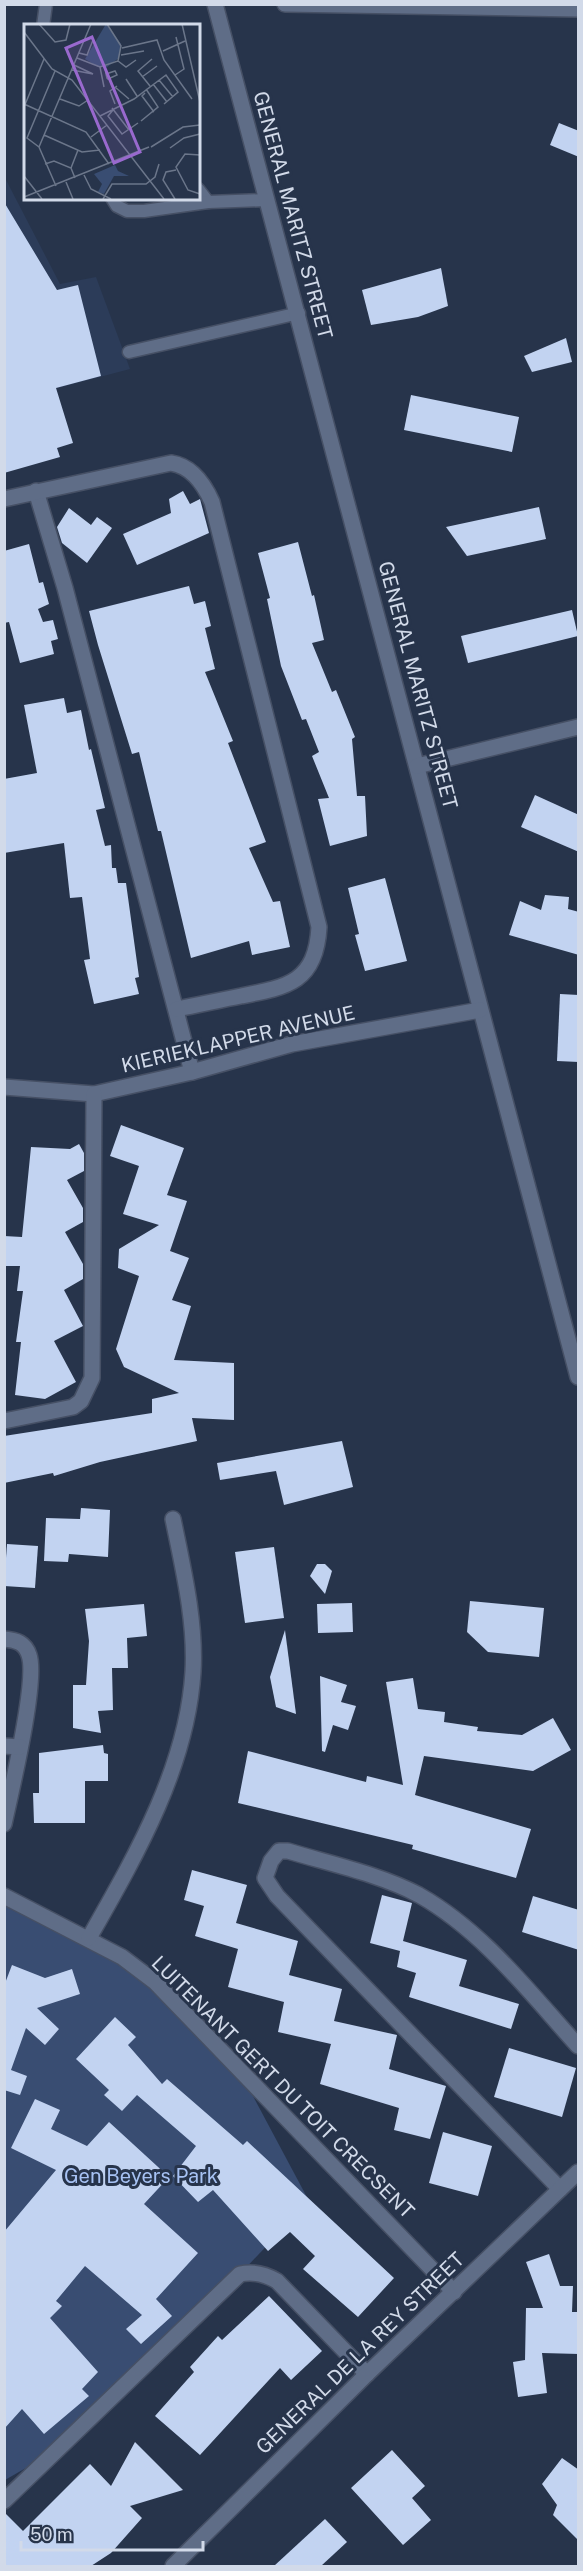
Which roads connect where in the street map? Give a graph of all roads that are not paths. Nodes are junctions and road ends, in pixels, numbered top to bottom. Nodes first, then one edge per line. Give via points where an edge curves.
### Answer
1 (46, 4) edge
2 (215, 4) edge
3 (285, 4) edge
4 (579, 9) edge
5 (43, 24) edge
6 (200, 192) edge
7 (113, 200) edge
8 (266, 200) junction
9 (208, 202) junction
10 (299, 313) junction
11 (129, 352) dead end
12 (36, 491) junction
13 (4, 499) edge
14 (579, 727) edge
15 (417, 766) junction
16 (177, 1009) junction
17 (480, 1010) junction
18 (192, 1072) junction
19 (4, 1087) edge
20 (94, 1094) junction
21 (579, 1377) edge
22 (4, 1421) edge
23 (173, 1519) dead end
24 (4, 1639) edge
25 (12, 1746) edge
26 (4, 1824) edge
27 (4, 1896) edge
28 (89, 1938) junction
29 (579, 2046) edge
30 (579, 2172) edge
31 (560, 2189) junction
32 (454, 2292) junction
33 (367, 2374) junction
34 (4, 2501) edge
35 (178, 2565) edge

1 - 5 lane
2 - 8 street, GENERAL MARITZ STREET
3 - 4 street
6 - 9 lane
7 - 9 lane via 127,211 159,211
8 - 9 lane
8 - 10 street, GENERAL MARITZ STREET
10 - 11 lane
10 - 15 street, GENERAL MARITZ STREET
12 - 13 street
12 - 16 street
12 - 16 street via 171,463 186,467 198,478 212,502 319,927 316,953 306,970 282,988
14 - 15 street
15 - 17 street, GENERAL MARITZ STREET
16 - 18 street
17 - 18 street, KIERIEKLAPPER AVENUE via 292,1044
17 - 21 street, GENERAL MARITZ STREET
18 - 20 street, KIERIEKLAPPER AVENUE
19 - 20 street, KIERIEKLAPPER AVENUE
20 - 22 street via 92,1378 81,1401 73,1407
23 - 28 street via 185,1580 193,1670 184,1733 130,1865
24 - 25 street via 24,1645 32,1665
25 - 26 street
27 - 28 street, LUITENANT GERT DU TOIT CRECSENT
28 - 32 street, LUITENANT GERT DU TOIT CRECSENT via 155,1982
29 - 31 street via 485,1945 429,1902 378,1879 288,1851 279,1851 274,1856 266,1878 277,1896
30 - 31 street, GENERAL DE LA REY STREET
31 - 32 street, GENERAL DE LA REY STREET
32 - 33 street, GENERAL DE LA REY STREET
33 - 34 street via 277,2280 250,2272 240,2274
33 - 35 street, GENERAL DE LA REY STREET

